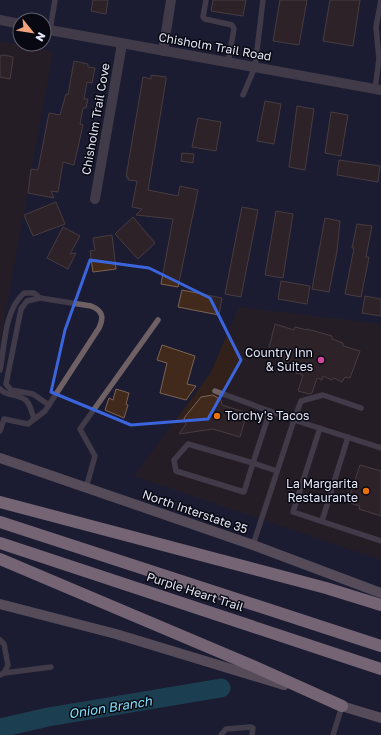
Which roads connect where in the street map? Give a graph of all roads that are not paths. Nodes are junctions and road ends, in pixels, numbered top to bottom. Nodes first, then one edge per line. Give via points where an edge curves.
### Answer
1 (55, 0) edge
2 (171, 0) edge
3 (206, 0) edge
4 (263, 0) edge
5 (381, 0) edge
6 (52, 12) edge
7 (0, 20) edge
8 (12, 22) edge
9 (52, 31) edge
10 (122, 44) junction
11 (163, 51) junction
12 (228, 62) junction
13 (255, 67) junction
14 (378, 89) edge
15 (243, 95) dead end
16 (95, 199) dead end
17 (40, 298) junction
18 (158, 320) dead end
19 (0, 370) edge
20 (0, 389) edge
21 (215, 391) dead end
22 (49, 405) junction
23 (361, 408) dead end
24 (270, 411) junction
25 (2, 419) edge
26 (34, 419) junction
27 (294, 420) junction
28 (320, 428) junction
29 (0, 431) edge
30 (348, 437) junction
31 (381, 448) edge
32 (0, 458) edge
33 (254, 463) junction
34 (277, 471) junction
35 (86, 488) junction
36 (0, 502) edge
37 (322, 521) junction
38 (0, 522) edge
39 (381, 540) edge
40 (0, 543) edge
41 (253, 545) junction
42 (0, 559) edge
43 (381, 594) edge
44 (0, 604) edge
45 (381, 605) edge
46 (0, 640) edge
47 (381, 646) edge
48 (51, 667) dead end
49 (381, 669) edge
50 (2, 674) edge
51 (342, 706) junction
52 (381, 718) edge
53 (220, 735) edge
54 (252, 735) edge
55 (333, 735) edge

1 - 6 lane
2 - 11 street
3 - 12 lane via 203,17 232,25 234,29
4 - 13 lane
5 - 14 lane via 376,27
7 - 8 street
9 - 10 street, Chisholm Trail Road
10 - 11 street, Chisholm Trail Road
10 - 16 street, Chisholm Trail Cove
11 - 12 street, Chisholm Trail Road
12 - 13 street, Chisholm Trail Road
13 - 14 street, Chisholm Trail Road
13 - 15 lane
17 - 19 lane via 34,293 24,293 16,300 11,310
17 - 22 lane via 27,301 21,309 6,384 12,390 33,394
17 - 22 lane via 91,306 99,309 103,319
18 - 35 lane via 80,429 95,456
20 - 26 lane via 4,393 24,399
21 - 24 lane
22 - 26 lane
23 - 27 lane via 323,395 301,401
24 - 27 lane
24 - 33 lane
25 - 26 lane via 28,424
25 - 29 lane
27 - 28 lane
27 - 34 lane
28 - 30 lane
28 - 37 lane via 293,512
30 - 31 lane
30 - 37 lane
32 - 35 main road, North Interstate 35
33 - 33 lane via 244,492 176,471 174,460 188,444
33 - 34 lane
34 - 41 lane
35 - 41 main road, North Interstate 35
36 - 45 highway
37 - 39 lane
38 - 47 highway, Purple Heart Trail
40 - 49 highway, Purple Heart Trail
41 - 43 main road, North Interstate 35
42 - 51 highway
44 - 51 main road via 199,658
46 - 50 lane via 4,644 8,665
48 - 50 lane
51 - 52 main road
51 - 55 lane
53 - 54 lane via 226,729 251,727

